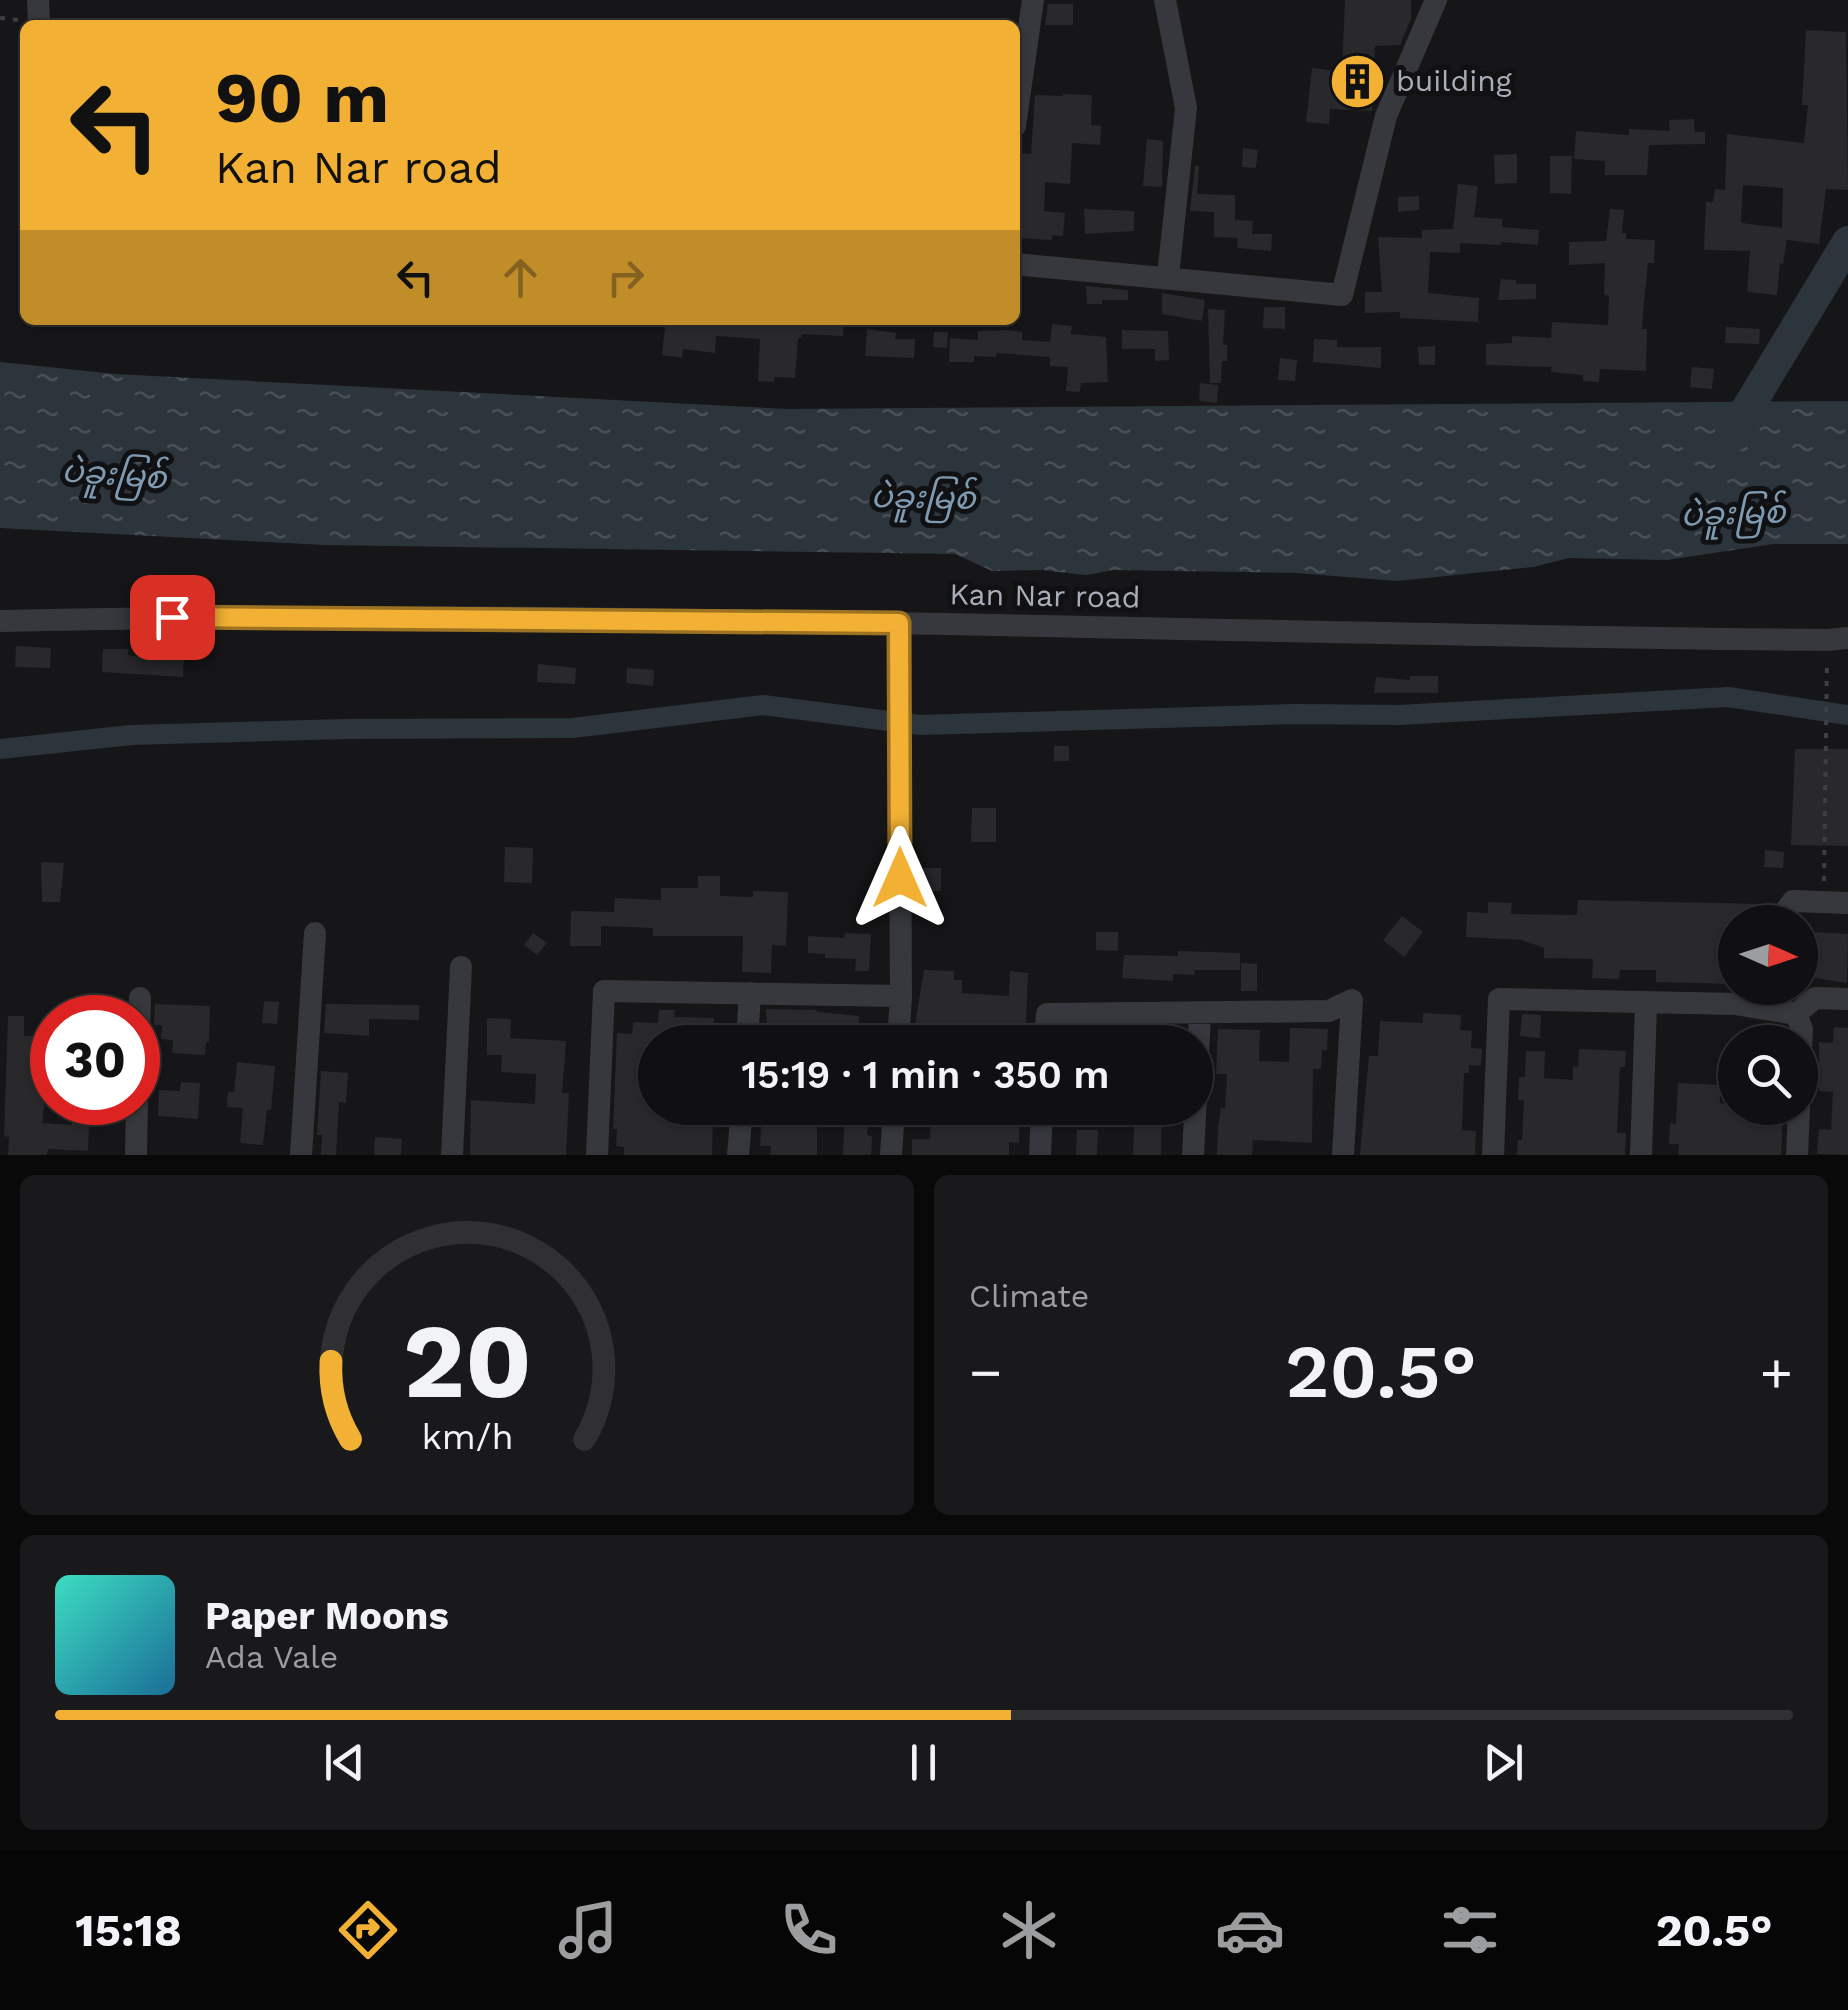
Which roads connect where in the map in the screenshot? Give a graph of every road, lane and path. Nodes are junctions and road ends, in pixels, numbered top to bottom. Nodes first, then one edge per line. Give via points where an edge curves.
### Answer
1 (1033, 0) edge
2 (1165, 0) edge
3 (1436, 0) edge
4 (1020, 91) edge
5 (1020, 264) edge
6 (1168, 276) junction
7 (0, 621) edge
8 (899, 623) junction
9 (1838, 639) edge
10 (1824, 887) dead end
11 (1848, 903) edge
12 (1790, 905) edge
13 (315, 932) dead end
14 (461, 968) dead end
15 (750, 993) junction
16 (900, 996) junction
17 (1848, 999) edge
18 (1718, 1004) edge
19 (1646, 1005) junction
20 (1741, 1005) edge
21 (1200, 1014) junction
22 (1796, 1014) junction
23 (748, 1025) edge
24 (899, 1025) edge
25 (1047, 1025) edge
26 (1800, 1025) edge
27 (137, 1125) edge
28 (741, 1125) edge
29 (893, 1125) edge
30 (1041, 1125) edge
31 (1798, 1125) edge
32 (136, 1155) edge
33 (301, 1155) edge
34 (452, 1155) edge
35 (596, 1155) edge
36 (738, 1155) edge
37 (891, 1155) edge
38 (1040, 1155) edge
39 (1193, 1155) edge
40 (1343, 1155) edge
41 (1494, 1155) edge
42 (1641, 1155) edge
43 (1797, 1155) edge

1 - 4 street
2 - 6 street via 1186,108
3 - 6 street via 1386,116 1342,294
5 - 6 street
7 - 8 street, Kan Nar road
8 - 9 street, Kan Nar road
8 - 16 street
9 - 10 path via 1826,706
11 - 12 street
13 - 33 street
14 - 34 street
15 - 16 street
15 - 23 street
15 - 35 street via 604,991
16 - 24 street
17 - 22 street via 1815,998
18 - 19 street
19 - 41 street via 1499,1000
19 - 42 street
20 - 22 street
21 - 25 street via 1047,1014
21 - 39 street
21 - 40 street via 1330,1012 1352,1000
22 - 26 street
27 - 32 street
28 - 36 street
29 - 37 street
30 - 38 street
31 - 43 street

